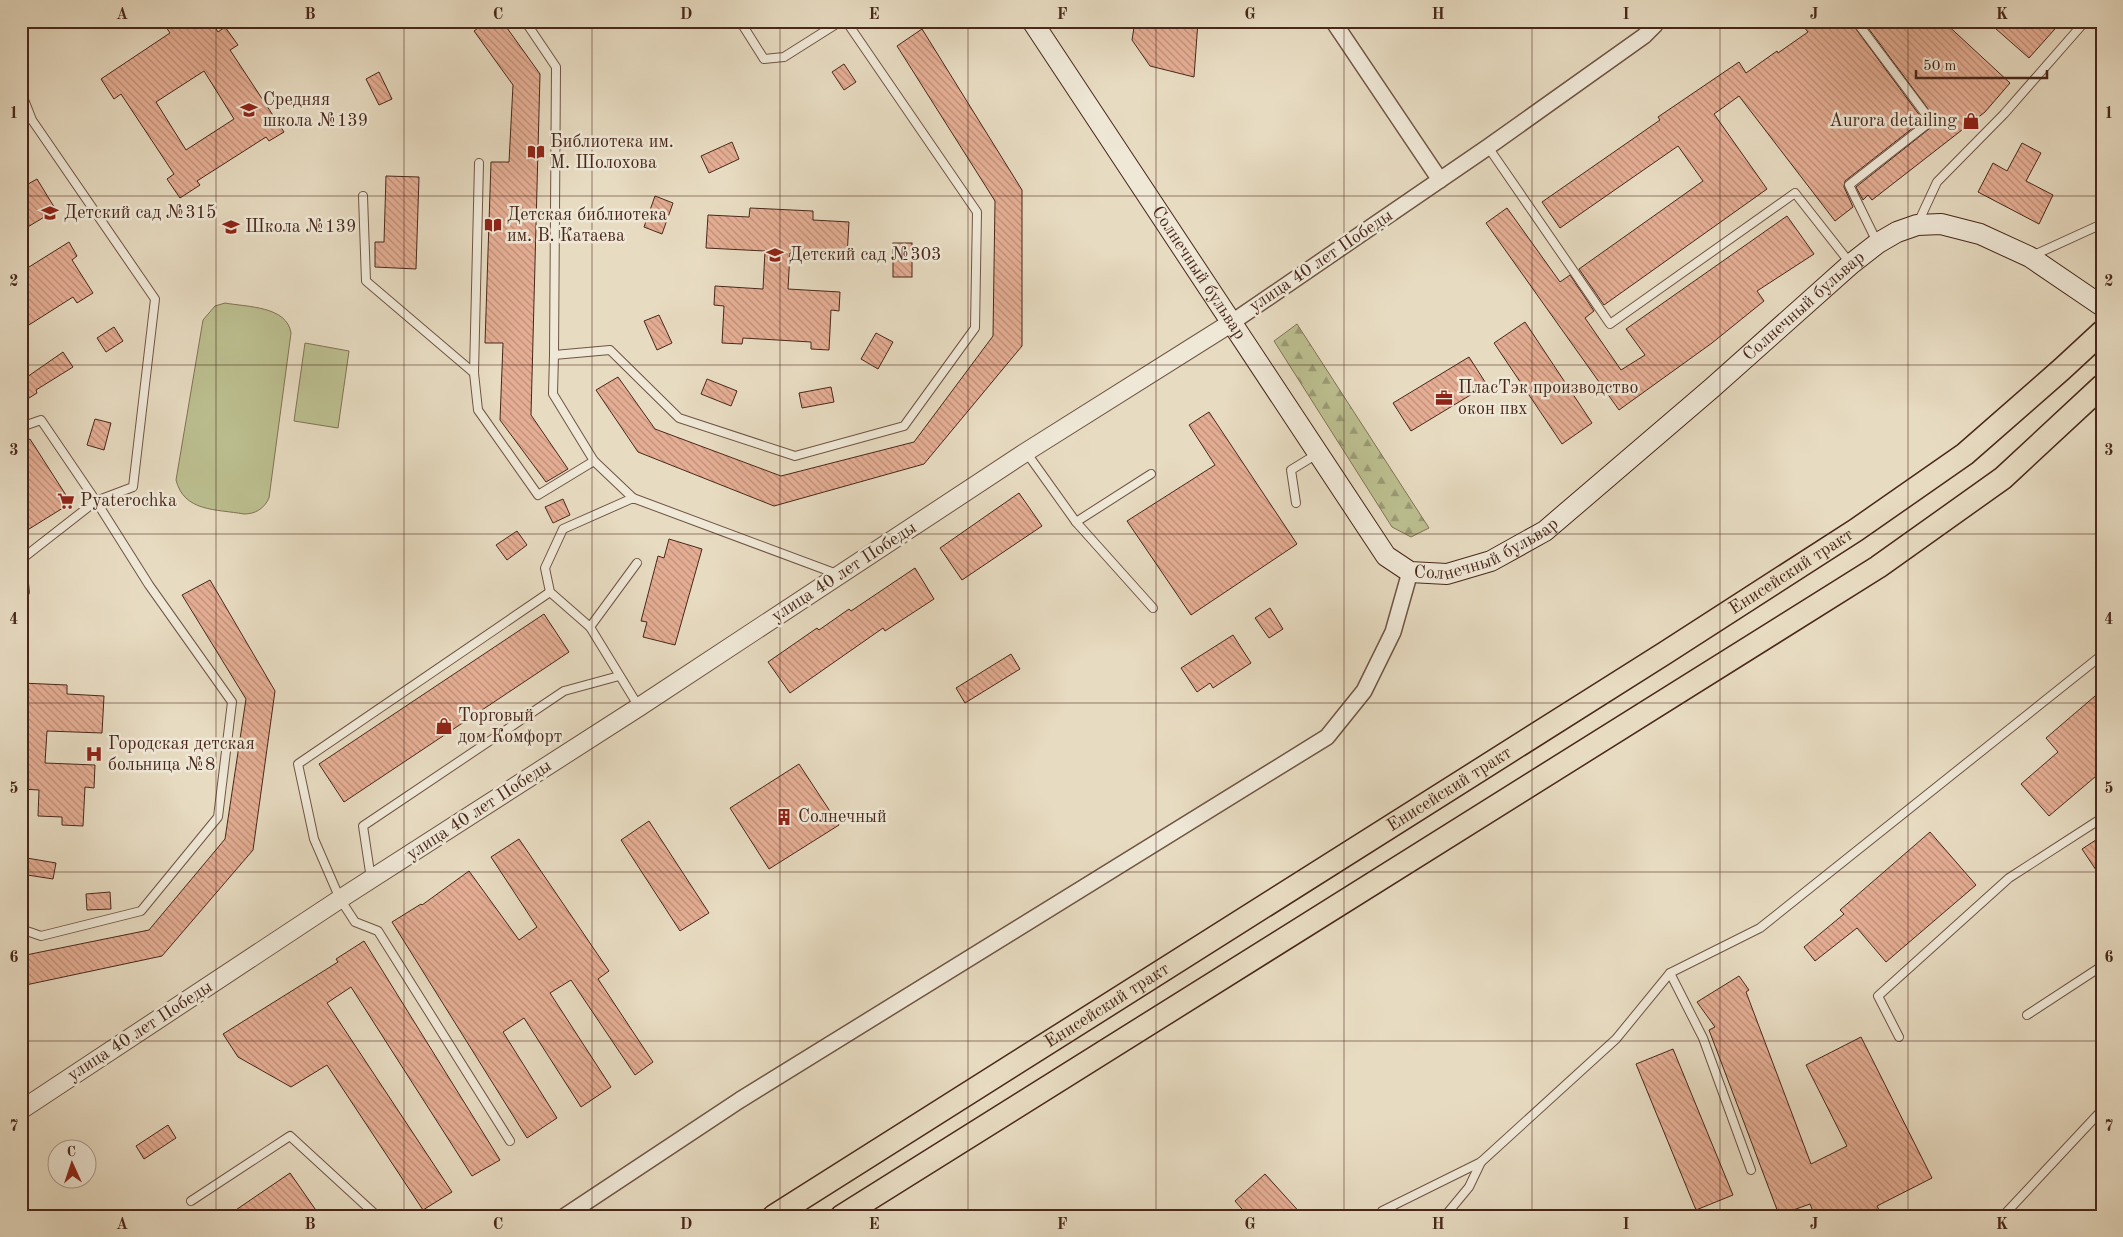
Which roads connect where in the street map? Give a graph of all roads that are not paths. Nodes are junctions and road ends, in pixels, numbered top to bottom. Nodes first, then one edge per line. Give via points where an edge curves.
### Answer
1 (525, 21) edge
2 (740, 21) edge
3 (841, 21) edge
4 (846, 21) edge
5 (1032, 21) edge
6 (1332, 21) edge
7 (1679, 21) edge
8 (1856, 21) edge
9 (2080, 21) edge
10 (1654, 23) edge
11 (21, 92) edge
12 (1488, 147) junction
13 (479, 163) dead end
14 (1440, 180) junction
15 (363, 196) dead end
16 (2102, 224) edge
17 (1917, 225) junction
18 (1878, 243) junction
19 (2030, 257) junction
20 (1851, 264) junction
21 (2102, 306) edge
22 (1231, 322) junction
23 (2102, 332) edge
24 (554, 355) junction
25 (474, 373) junction
26 (2099, 397) edge
27 (21, 427) edge
28 (1026, 452) junction
29 (1319, 453) junction
30 (594, 461) junction
31 (1151, 474) dead end
32 (633, 498) junction
33 (96, 501) junction
34 (1296, 503) dead end
35 (1076, 522) junction
36 (22, 558) edge
37 (637, 563) dead end
38 (1410, 572) junction
39 (840, 576) junction
40 (25, 592) dead end
41 (550, 592) junction
42 (1152, 608) dead end
43 (590, 627) junction
44 (2102, 655) edge
45 (619, 676) junction
46 (639, 707) junction
47 (2102, 818) edge
48 (371, 879) junction
49 (340, 899) junction
50 (21, 930) edge
51 (2102, 966) edge
52 (1670, 973) junction
53 (2027, 1015) dead end
54 (1899, 1037) dead end
55 (21, 1110) edge
56 (2102, 1110) edge
57 (510, 1141) dead end
58 (1481, 1162) junction
59 (1751, 1170) dead end
60 (191, 1201) dead end
61 (377, 1216) edge
62 (564, 1216) edge
63 (774, 1216) edge
64 (842, 1216) edge
65 (1379, 1216) edge
66 (1445, 1216) edge
67 (2003, 1216) edge

1 - 24 lane via 556,67
2 - 3 lane via 764,59 784,57
4 - 24 lane via 977,212 974,328 904,426 795,456 679,418 610,350
5 - 22 main road, Солнечный бульвар
6 - 14 street
7 - 10 lane
8 - 18 lane via 1931,121 1849,185
9 - 17 lane via 2081,26 2004,114 1937,182
10 - 12 street, улица 40 лет Победы via 1644,36
11 - 33 lane via 32,120 155,299 133,487
12 - 14 street, улица 40 лет Победы
12 - 20 lane via 1610,324 1795,193
13 - 25 lane
14 - 22 street, улица 40 лет Победы
15 - 25 lane via 366,281
16 - 19 lane
17 - 18 main road, Солнечный бульвар
17 - 19 main road, Солнечный бульвар via 1942,224 1980,234
18 - 20 main road, Солнечный бульвар
19 - 21 main road, Солнечный бульвар
20 - 38 main road, Солнечный бульвар via 1545,532 1491,561 1447,574
22 - 28 street, улица 40 лет Победы
22 - 29 main road, Солнечный бульвар
23 - 63 main road, Енисейский тракт via 1965,454 1856,530
24 - 30 lane via 553,394
25 - 30 lane via 478,410 538,495
26 - 64 main road via 2003,478 1878,567
27 - 33 lane via 41,420
28 - 35 lane
28 - 39 street, улица 40 лет Победы
29 - 34 lane via 1291,470
29 - 38 main road, Солнечный бульвар via 1386,556
30 - 32 lane
31 - 35 lane
32 - 39 lane
32 - 41 lane via 563,529 545,568
33 - 36 lane
33 - 50 lane via 149,586 232,702 218,817 141,911 41,936
35 - 42 lane
36 - 40 lane
37 - 43 lane
38 - 62 street via 1394,632 1364,691 1327,737 740,1100
39 - 46 street, улица 40 лет Победы
41 - 43 lane
41 - 49 lane via 298,764 314,839
43 - 45 lane
44 - 52 lane via 1760,928
45 - 46 lane
45 - 48 lane via 564,691 363,826
46 - 48 street, улица 40 лет Победы
47 - 54 lane via 2009,878 1878,996
48 - 49 street, улица 40 лет Победы
49 - 55 street, улица 40 лет Победы
49 - 57 lane via 355,922 378,931
51 - 53 lane
52 - 58 lane via 1616,1039
52 - 59 lane via 1704,1038
56 - 67 lane
58 - 65 lane via 1382,1211
58 - 66 lane via 1468,1187
60 - 61 lane via 290,1136

